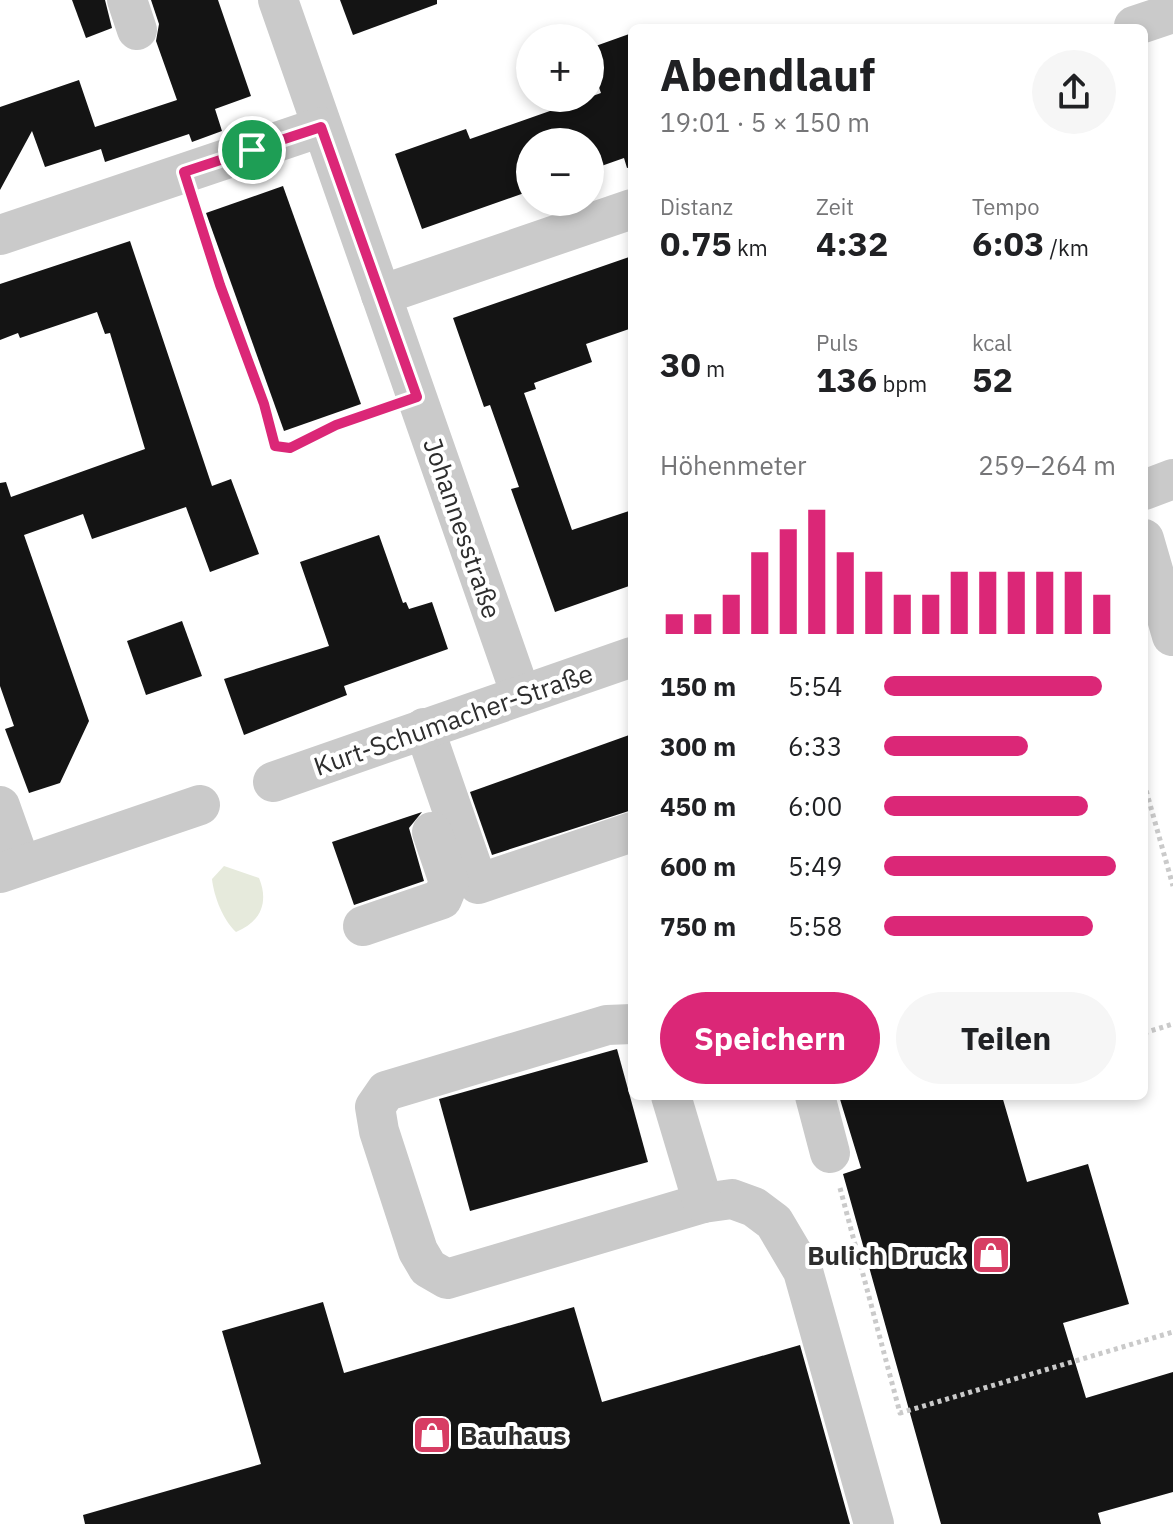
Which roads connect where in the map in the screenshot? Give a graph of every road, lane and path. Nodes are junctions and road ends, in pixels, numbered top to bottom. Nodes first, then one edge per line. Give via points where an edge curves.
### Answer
1 (278, 0) edge
2 (1173, 13) edge
3 (1140, 24) edge
4 (321, 127) junction
5 (184, 172) junction
6 (628, 210) edge
7 (0, 235) edge
8 (381, 295) junction
9 (417, 397) junction
10 (1173, 479) edge
11 (1148, 488) edge
12 (1148, 553) edge
13 (1172, 636) edge
14 (628, 658) edge
15 (521, 695) junction
16 (411, 733) junction
17 (273, 782) dead end
18 (1148, 797) edge
19 (200, 805) dead end
20 (0, 806) edge
21 (628, 833) edge
22 (10, 869) edge
23 (1173, 886) edge
24 (363, 926) dead end
25 (628, 1024) edge
26 (1173, 1024) edge
27 (1148, 1032) edge
28 (672, 1100) edge
29 (816, 1100) edge
30 (830, 1153) joint
31 (703, 1203) junction
32 (1173, 1332) edge
33 (874, 1524) edge

1 - 4 street, Johannesstraße
2 - 3 street
4 - 5 street
4 - 8 street, Johannesstraße
5 - 7 street
5 - 9 path via 275,446 290,448 336,425
6 - 8 street
8 - 9 street, Johannesstraße
9 - 15 street, Johannesstraße
10 - 11 street
12 - 13 street
14 - 15 street, Kurt-Schumacher-Straße
15 - 16 street, Kurt-Schumacher-Straße
16 - 17 street, Kurt-Schumacher-Straße
16 - 21 street via 478,884
16 - 24 street via 449,882 442,899
18 - 23 path
19 - 22 street
20 - 22 street
25 - 31 street via 607,1025 386,1091 375,1107 379,1131 418,1251 428,1268 447,1279
26 - 27 path
28 - 31 street
29 - 30 street
30 - 32 path via 900,1413
31 - 33 street via 732,1199 754,1207 774,1222 803,1271

